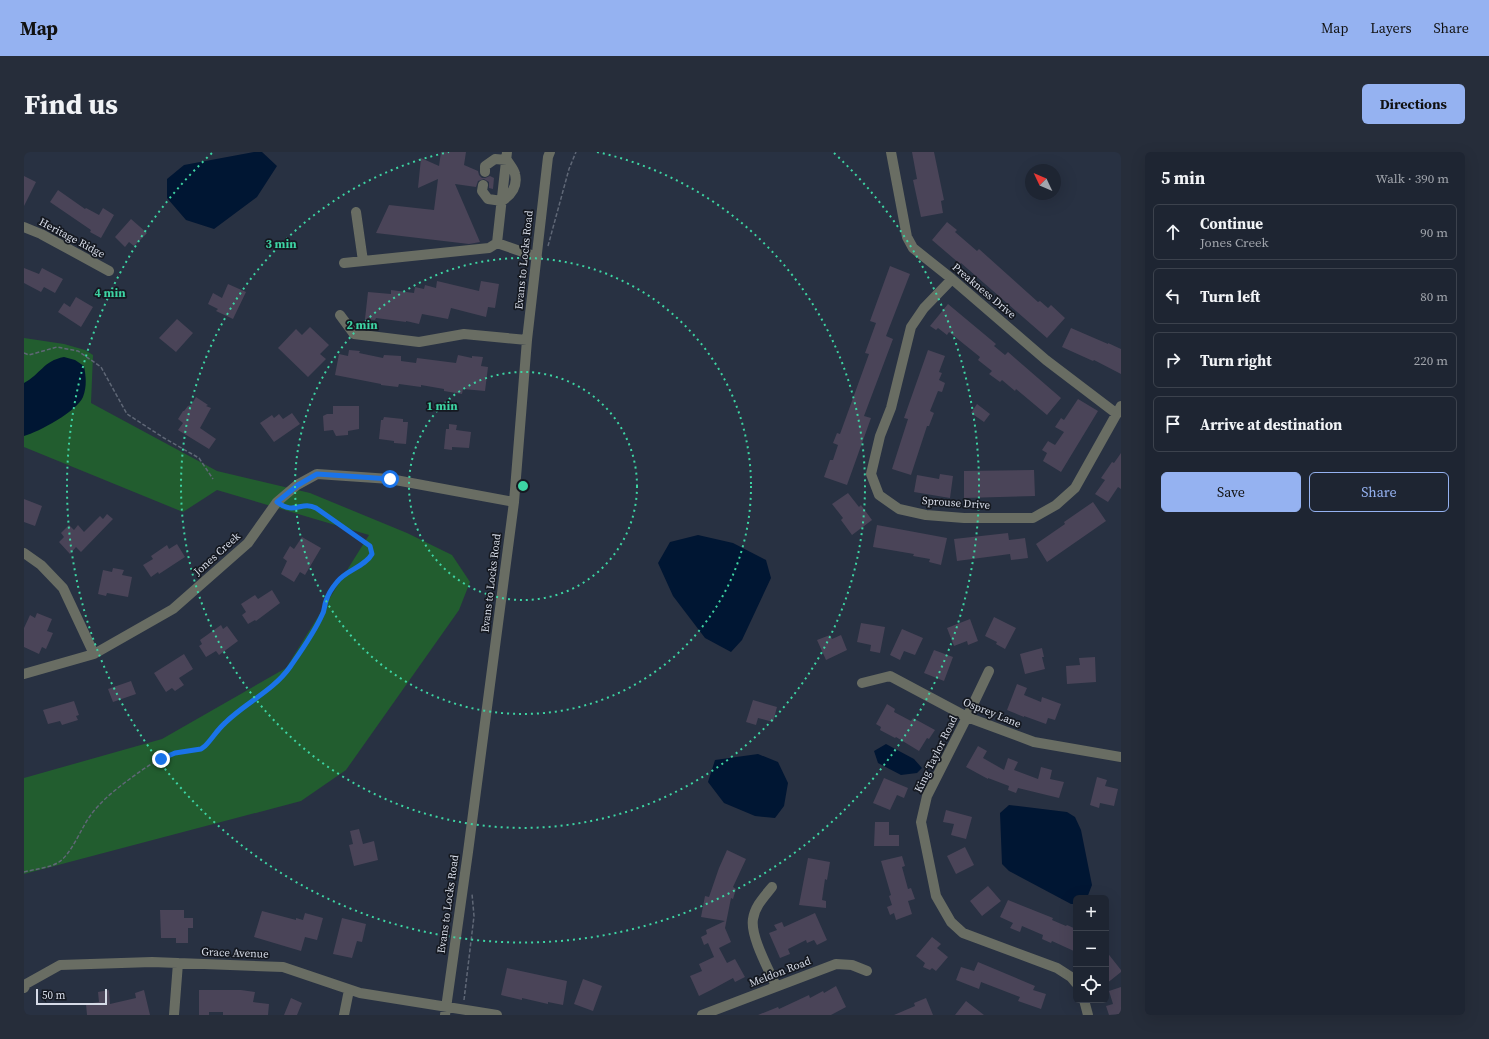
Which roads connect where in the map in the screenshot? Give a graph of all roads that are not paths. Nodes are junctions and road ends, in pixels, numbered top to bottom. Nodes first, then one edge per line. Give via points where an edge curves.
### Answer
1 (550, 152) edge
2 (891, 152) edge
3 (507, 156) edge
4 (485, 172) dead end
5 (483, 185) dead end
6 (502, 201) junction
7 (356, 212) dead end
8 (24, 227) edge
9 (497, 242) junction
10 (537, 257) junction
11 (363, 261) junction
12 (344, 263) dead end
13 (109, 271) dead end
14 (952, 279) junction
15 (340, 315) dead end
16 (527, 340) junction
17 (1119, 410) edge
18 (514, 502) junction
19 (24, 553) edge
20 (94, 654) junction
21 (989, 671) dead end
22 (24, 674) edge
23 (862, 682) dead end
24 (968, 718) junction
25 (1121, 756) edge
26 (772, 887) dead end
27 (178, 963) junction
28 (867, 971) dead end
29 (1073, 979) edge
30 (776, 986) junction
31 (24, 988) edge
32 (350, 990) junction
33 (1085, 1003) edge
34 (446, 1011) edge
35 (174, 1015) edge
36 (344, 1015) edge
37 (497, 1015) edge
38 (702, 1015) edge
39 (1088, 1015) edge

1 - 10 street, Evans to Locks Road
2 - 14 street, Preakness Drive via 907,238 912,248
3 - 4 street via 495,159 486,166
3 - 6 street
5 - 6 street via 482,191 488,199
6 - 9 street
7 - 11 street
8 - 13 street, Heritage Ridge
9 - 10 street
9 - 11 street via 489,248
10 - 16 street, Evans to Locks Road
11 - 12 street
14 - 17 street, Preakness Drive via 1046,360
14 - 17 street, Sprouse Drive via 924,308 911,327 871,474 879,495 899,509 926,515 1033,518 1056,505 1075,488
15 - 16 street via 354,334 419,342 464,334
16 - 18 street, Evans to Locks Road
18 - 20 street, Jones Creek via 390,479 317,474 277,502 248,543 173,609
18 - 34 street, Evans to Locks Road
19 - 20 street via 41,565 64,588
20 - 22 street, Jones Creek
21 - 24 street, King Taylor Road
23 - 24 street, Osprey Lane via 890,676
24 - 25 street, Osprey Lane via 1034,742
24 - 29 street, King Taylor Road via 927,796 921,822 936,896 951,922 963,933 1057,968
26 - 30 street via 759,903 753,920 755,937
27 - 31 street, Grace Avenue via 60,966 26,984
27 - 32 street, Grace Avenue via 283,967
27 - 35 street
28 - 30 street, Meldon Road via 852,965 836,964
30 - 38 street, Meldon Road
32 - 34 street, Grace Avenue
32 - 36 street
33 - 39 street
34 - 37 street

